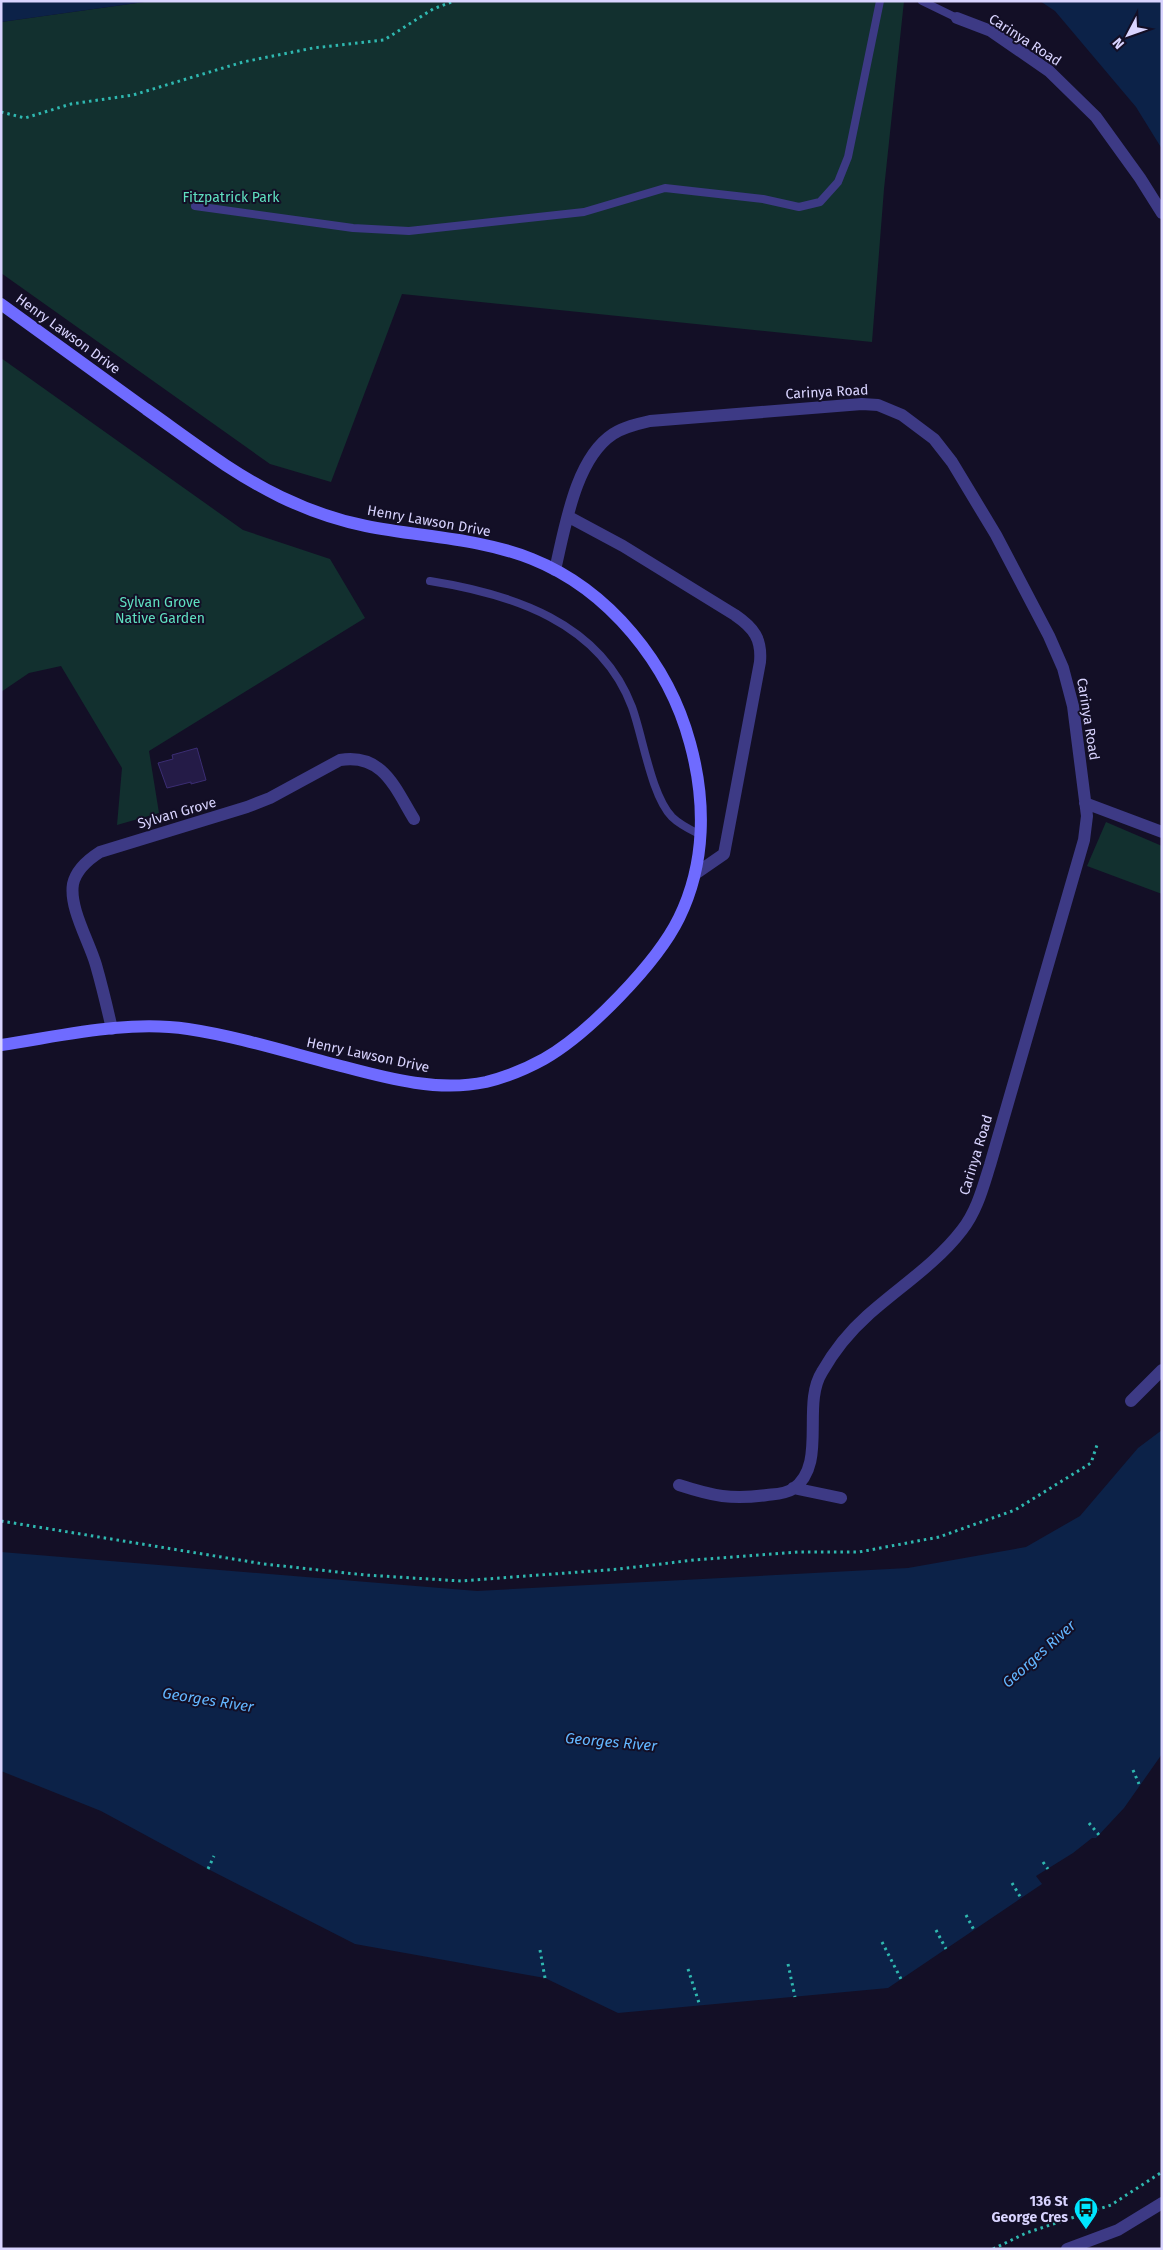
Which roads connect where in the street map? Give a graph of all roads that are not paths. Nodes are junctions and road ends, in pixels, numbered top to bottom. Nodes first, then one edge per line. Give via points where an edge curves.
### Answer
1 (880, 1) edge
2 (922, 1) edge
3 (957, 18) joint
4 (195, 206) dead end
5 (1162, 213) edge
6 (1, 304) edge
7 (569, 517) junction
8 (555, 570) junction
9 (430, 581) dead end
10 (1086, 803) junction
11 (414, 819) dead end
12 (1147, 826) junction
13 (1162, 832) edge
14 (701, 836) junction
15 (1162, 836) edge
16 (695, 874) junction
17 (112, 1029) junction
18 (1, 1044) edge
19 (1162, 1370) edge
20 (1130, 1402) dead end
21 (679, 1484) dead end
22 (793, 1488) junction
23 (841, 1498) dead end
24 (1162, 2203) edge
25 (1067, 2249) edge

1 - 4 lane via 848,157 838,182 820,202 799,207 763,199 665,188 584,212 409,231 353,228
2 - 3 lane
3 - 5 street, Carinya Road via 991,31 1049,71 1096,117
6 - 8 main road, Henry Lawson Drive via 209,454 278,496 347,521 476,544 532,559
7 - 8 street, Carinya Road
7 - 10 street, Carinya Road via 578,485 596,452 614,433 636,424 845,404 878,405 902,415 934,439 952,462 996,535 1058,654 1072,700
7 - 16 street via 735,615 751,627 759,640 760,662 724,854
8 - 14 main road, Henry Lawson Drive via 601,600 622,621 669,689 686,729 696,770 702,816
9 - 14 lane via 513,599 560,622 597,653 623,688 632,707 655,784 666,809 677,821
10 - 12 street
10 - 22 street, Carinya Road via 1084,840 974,1211 946,1248 852,1330 821,1372 814,1388 809,1465
11 - 17 street, Sylvan Grove via 384,772 364,759 352,758 340,760 247,807 100,852 88,860 79,870 72,894 96,964
12 - 13 street
12 - 15 lane
14 - 16 main road, Henry Lawson Drive
16 - 17 main road, Henry Lawson Drive via 674,928 648,964 619,995 556,1051 526,1068 494,1080 463,1085 427,1084 366,1073 199,1031 164,1027
17 - 18 main road, Henry Lawson Drive
19 - 20 street
21 - 22 street via 712,1496 735,1499 781,1494
22 - 23 street
24 - 25 street via 1118,2230

